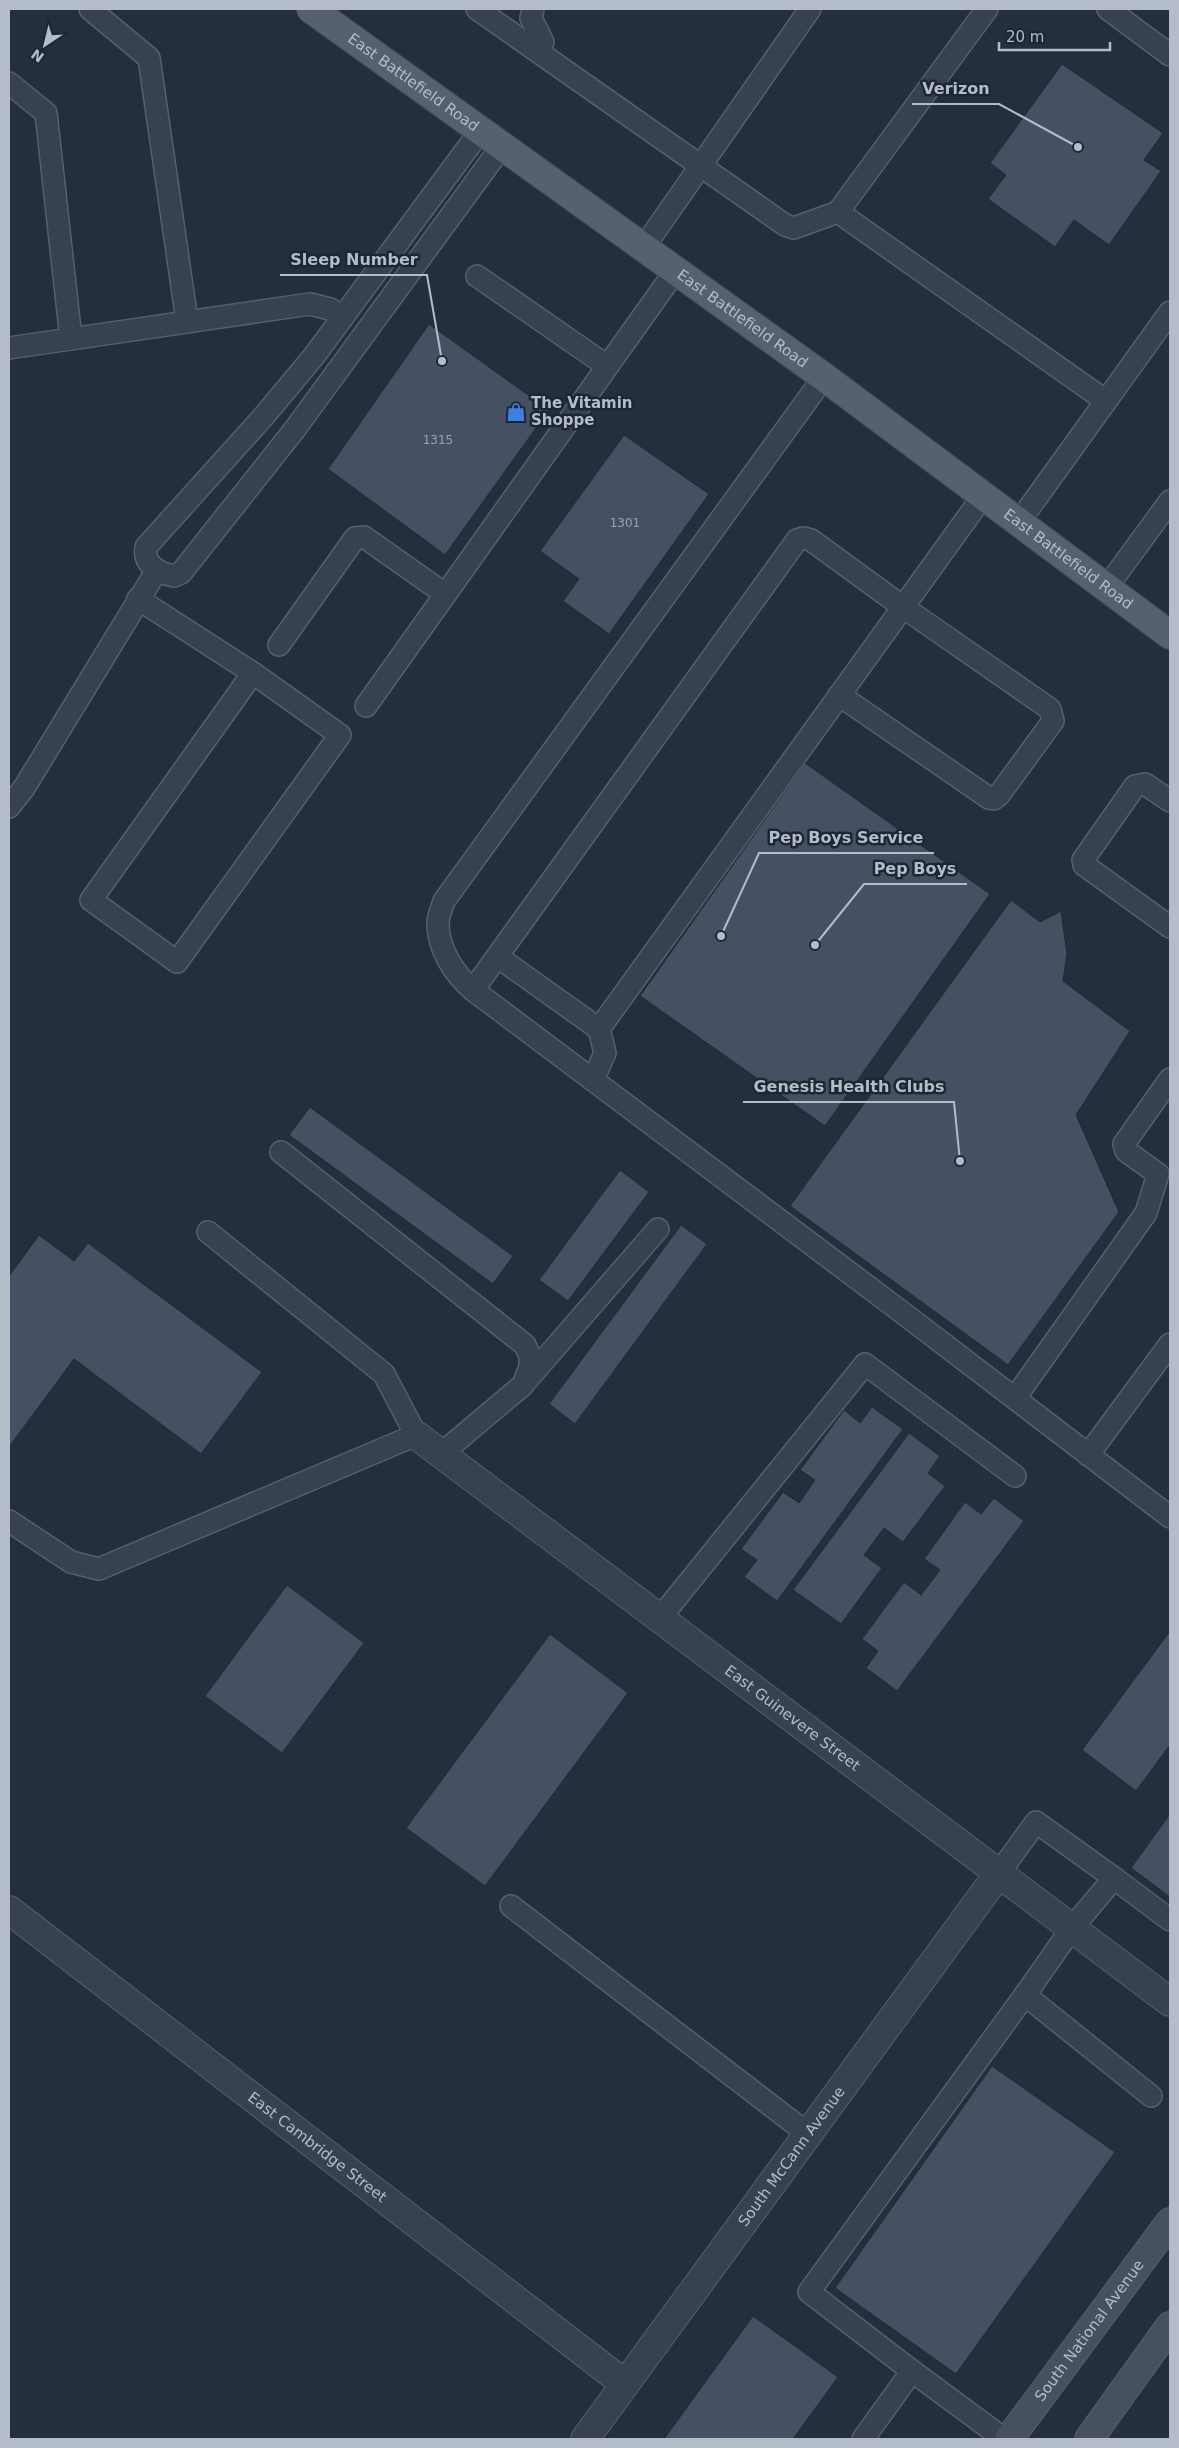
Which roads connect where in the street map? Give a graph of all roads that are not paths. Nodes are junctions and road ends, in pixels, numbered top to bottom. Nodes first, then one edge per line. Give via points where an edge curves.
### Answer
1 (90, 9) edge
2 (477, 9) edge
3 (533, 9) edge
4 (810, 9) edge
5 (987, 9) edge
6 (1108, 9) edge
7 (318, 11) edge
8 (543, 42) dead end
9 (1170, 55) edge
10 (9, 83) edge
11 (481, 130) junction
12 (502, 146) junction
13 (700, 166) junction
14 (838, 212) junction
15 (644, 248) junction
16 (676, 270) junction
17 (476, 276) dead end
18 (1170, 312) edge
19 (343, 317) junction
20 (187, 321) junction
21 (71, 339) junction
22 (9, 348) edge
23 (607, 366) junction
24 (824, 377) junction
25 (1106, 401) junction
26 (983, 496) junction
27 (1170, 502) edge
28 (1019, 522) junction
29 (157, 570) junction
30 (1106, 587) junction
31 (445, 594) junction
32 (138, 599) junction
33 (902, 607) junction
34 (1170, 635) edge
35 (279, 645) dead end
36 (253, 673) junction
37 (839, 695) junction
38 (366, 706) dead end
39 (1170, 801) edge
40 (9, 807) edge
41 (1170, 927) edge
42 (498, 957) junction
43 (474, 990) junction
44 (599, 1029) junction
45 (1170, 1079) edge
46 (593, 1080) junction
47 (281, 1152) dead end
48 (1164, 1178) edge
49 (658, 1229) dead end
50 (208, 1232) dead end
51 (1170, 1344) edge
52 (522, 1385) junction
53 (1015, 1398) junction
54 (416, 1435) junction
55 (441, 1454) junction
56 (1088, 1454) junction
57 (1015, 1476) dead end
58 (1170, 1517) edge
59 (9, 1521) edge
60 (660, 1618) junction
61 (998, 1873) junction
62 (1114, 1878) junction
63 (511, 1906) dead end
64 (9, 1910) edge
65 (1170, 1920) edge
66 (1072, 1928) junction
67 (1025, 1995) junction
68 (1170, 2002) edge
69 (1151, 2096) dead end
70 (808, 2134) junction
71 (1170, 2222) edge
72 (1170, 2326) edge
73 (912, 2371) junction
74 (625, 2384) junction
75 (585, 2439) edge
76 (863, 2439) edge
77 (1004, 2439) edge
78 (1010, 2439) edge
79 (1089, 2439) edge

1 - 20 lane via 149,58
2 - 13 lane
3 - 8 lane via 531,18
4 - 13 lane
5 - 14 lane
6 - 9 lane
7 - 11 main road, East Battlefield Road
10 - 21 lane via 46,113
11 - 12 main road, East Battlefield Road
11 - 19 lane
12 - 15 main road, East Battlefield Road
12 - 29 lane via 296,429 180,573 174,576
13 - 14 lane via 794,228
13 - 15 lane
14 - 25 lane
15 - 16 main road, East Battlefield Road
16 - 23 lane
16 - 24 main road, East Battlefield Road
17 - 23 lane
18 - 25 lane
19 - 20 lane via 330,309 310,304
19 - 29 lane via 264,416 146,547 148,563
20 - 21 lane
21 - 22 lane
23 - 31 lane
24 - 26 main road, East Battlefield Road
24 - 43 lane via 444,901 438,922 441,943 448,962
25 - 28 lane
26 - 28 main road, East Battlefield Road
26 - 33 lane
27 - 30 lane
28 - 30 main road, East Battlefield Road
29 - 32 lane
30 - 34 main road, East Battlefield Road
31 - 35 lane via 359,536
31 - 38 lane
32 - 36 lane
32 - 40 lane via 24,788
33 - 37 lane
33 - 37 lane via 1050,709 1053,721 994,799 988,798
33 - 42 lane via 810,540 797,540
36 - 36 lane via 91,900 177,962 340,735
37 - 44 lane
39 - 41 lane via 1145,784 1135,786 1083,860 1084,865
42 - 43 lane
42 - 44 lane
43 - 46 lane
44 - 46 lane via 605,1053
45 - 48 lane via 1124,1144 1126,1151
46 - 53 lane
47 - 52 lane via 525,1345 530,1367
48 - 53 lane via 1148,1203 1146,1213
49 - 52 lane
50 - 54 lane via 384,1374
51 - 56 lane
52 - 55 lane
53 - 56 lane
54 - 55 street, East Guinevere Street
54 - 59 lane via 99,1569 71,1562
55 - 60 street, East Guinevere Street
56 - 58 lane
57 - 60 lane via 865,1364
60 - 61 street, East Guinevere Street
61 - 62 lane via 1036,1822
61 - 66 street, East Guinevere Street
61 - 70 street, South McCann Avenue
62 - 65 lane
62 - 66 lane
63 - 70 lane
64 - 74 street, East Cambridge Street
66 - 67 lane
66 - 68 street, East Guinevere Street
67 - 69 lane
67 - 73 lane via 809,2292
70 - 74 street, South McCann Avenue
71 - 78 main road, South National Avenue
72 - 79 main road
73 - 76 lane
73 - 77 lane
74 - 75 street, South McCann Avenue

